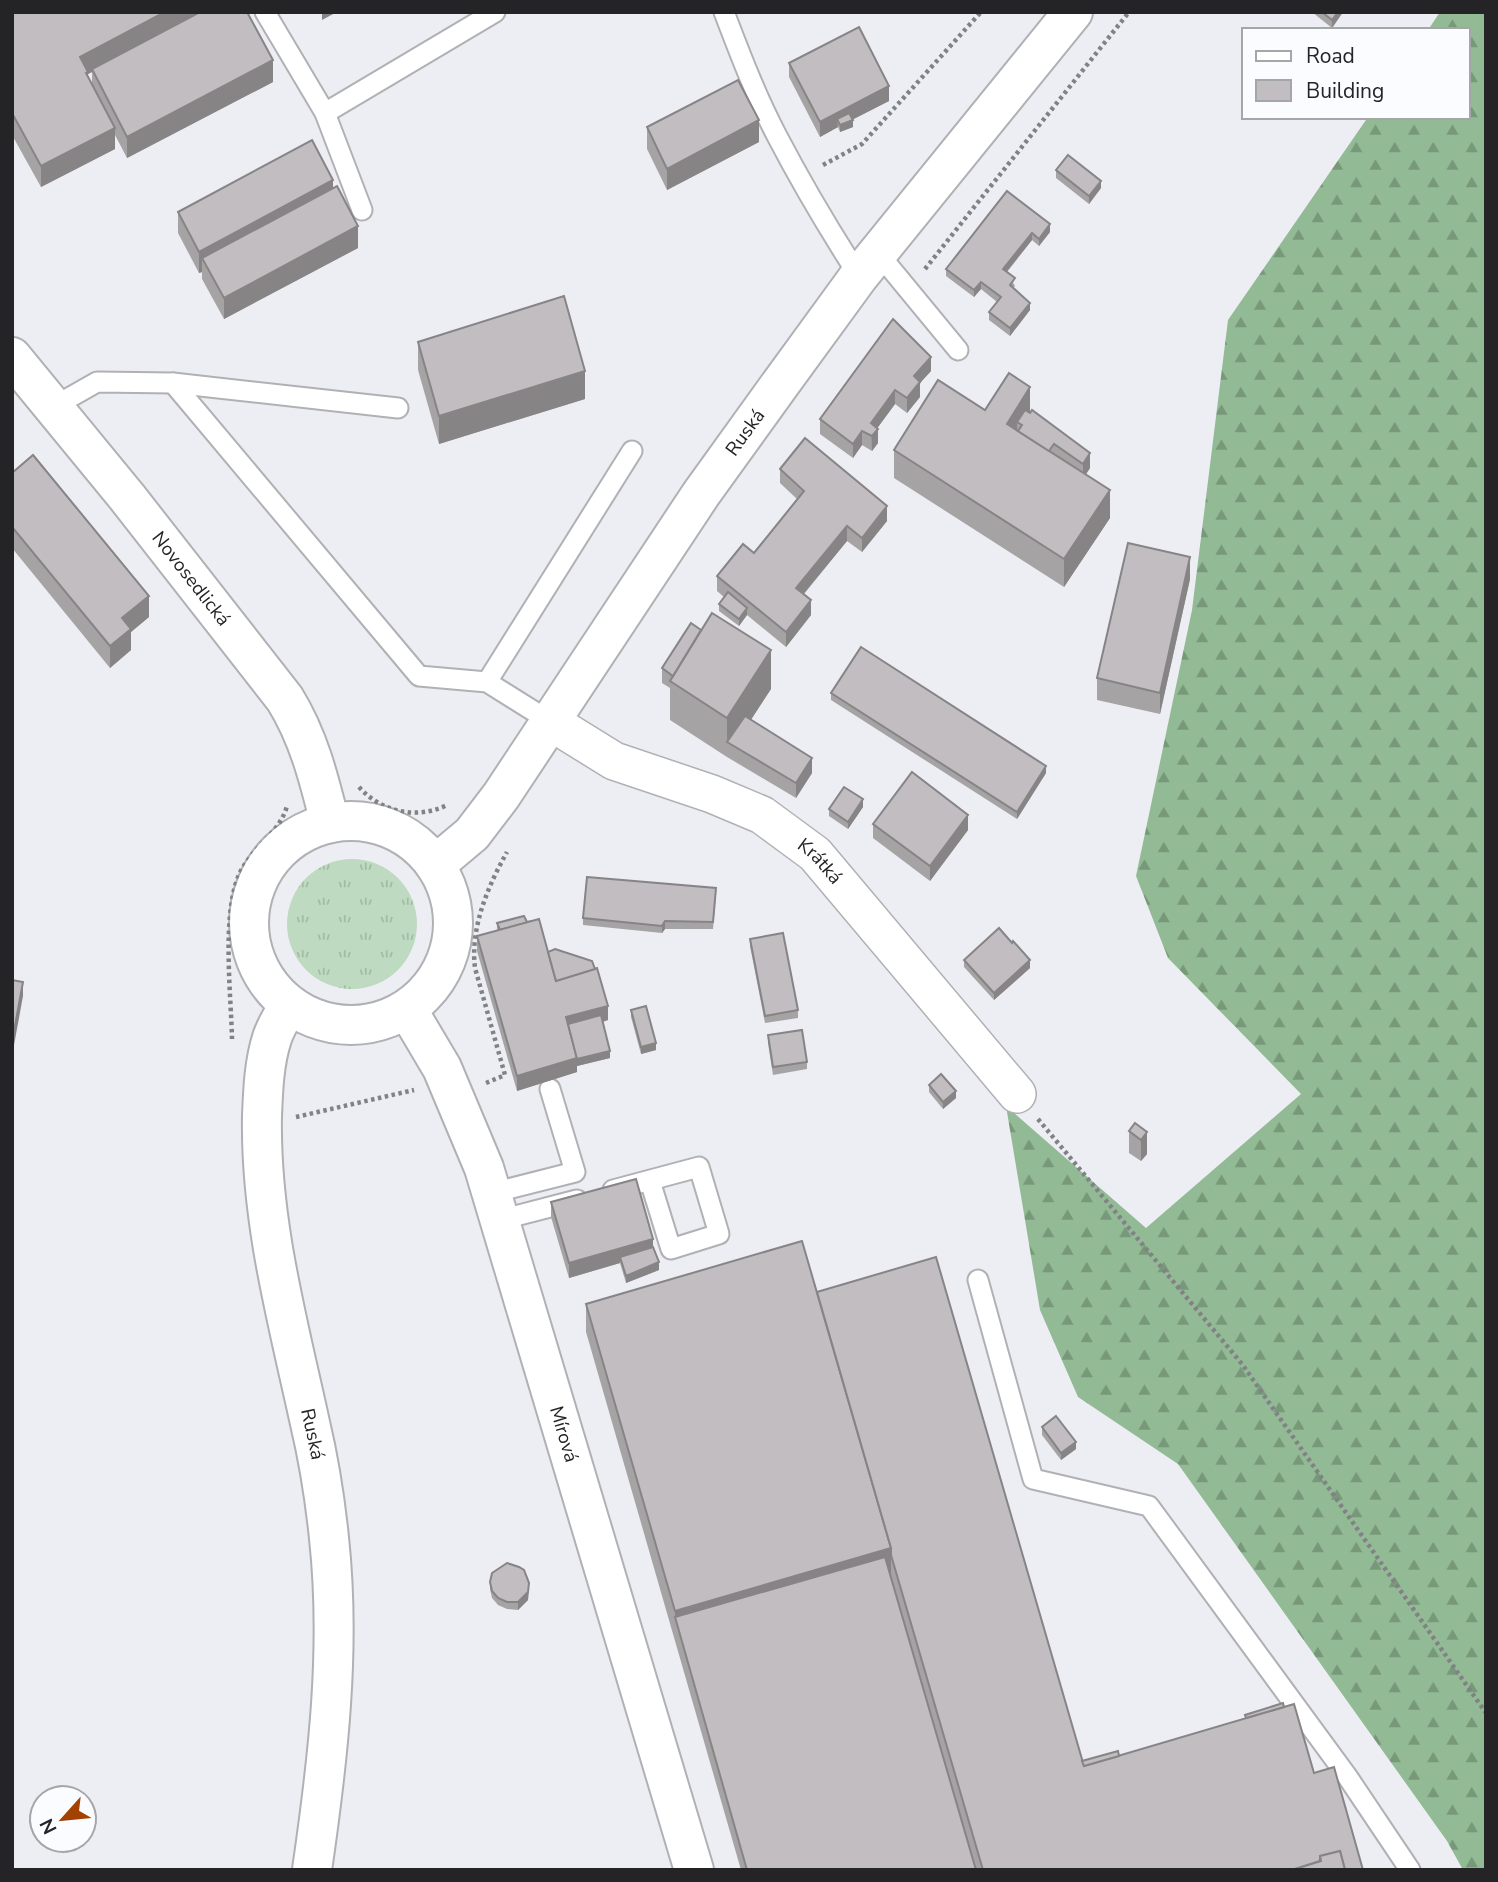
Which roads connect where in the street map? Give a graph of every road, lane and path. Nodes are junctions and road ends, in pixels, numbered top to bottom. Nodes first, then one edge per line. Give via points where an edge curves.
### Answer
1 (265, 12) edge
2 (495, 12) edge
3 (724, 12) edge
4 (981, 12) edge
5 (1073, 12) edge
6 (1129, 12) edge
7 (325, 113) junction
8 (828, 174) dead end
9 (362, 210) dead end
10 (869, 265) junction
11 (908, 289) junction
12 (958, 350) dead end
13 (12, 358) edge
14 (173, 383) junction
15 (54, 407) junction
16 (398, 408) dead end
17 (632, 452) dead end
18 (487, 682) junction
19 (551, 722) junction
20 (330, 823) junction
21 (510, 847) dead end
22 (435, 865) junction
23 (289, 1005) junction
24 (407, 1009) junction
25 (482, 1085) dead end
26 (550, 1089) dead end
27 (1017, 1094) joint
28 (650, 1181) dead end
29 (496, 1206) junction
30 (978, 1280) dead end
31 (1486, 1713) edge
32 (312, 1870) edge
33 (694, 1870) edge
34 (1410, 1870) edge

1 - 7 lane
2 - 7 lane
3 - 10 lane via 776,135 820,215
4 - 8 path via 862,144 823,164
5 - 10 main road, Ruská
6 - 11 path
7 - 9 lane
10 - 11 lane
10 - 19 main road, Ruská via 701,494
11 - 12 lane
13 - 15 main road, Novosedlická
14 - 15 lane via 97,382
14 - 16 lane
14 - 18 lane via 419,676
15 - 20 main road, Novosedlická via 285,699 310,748
17 - 18 lane
18 - 19 lane
19 - 22 main road, Ruská via 472,834
19 - 27 street, Krátká via 614,761 762,815 815,854
20 - 22 main road via 360,821 389,828 415,843
20 - 23 main road via 299,835 274,856 256,885 249,917 252,950 266,981
21 - 25 path via 486,895 473,955 505,1075
22 - 24 main road via 449,892 450,952 424,996
23 - 24 main road via 320,1021 342,1024 387,1020
23 - 32 main road, Ruská via 267,1056 262,1143 274,1257 321,1476 333,1589 328,1752
24 - 29 main road, Mírová via 456,1098
26 - 29 lane via 575,1171
27 - 31 path via 1242,1364
28 - 29 lane
29 - 33 main road, Mírová
30 - 34 lane via 1033,1479 1149,1506 1348,1776

